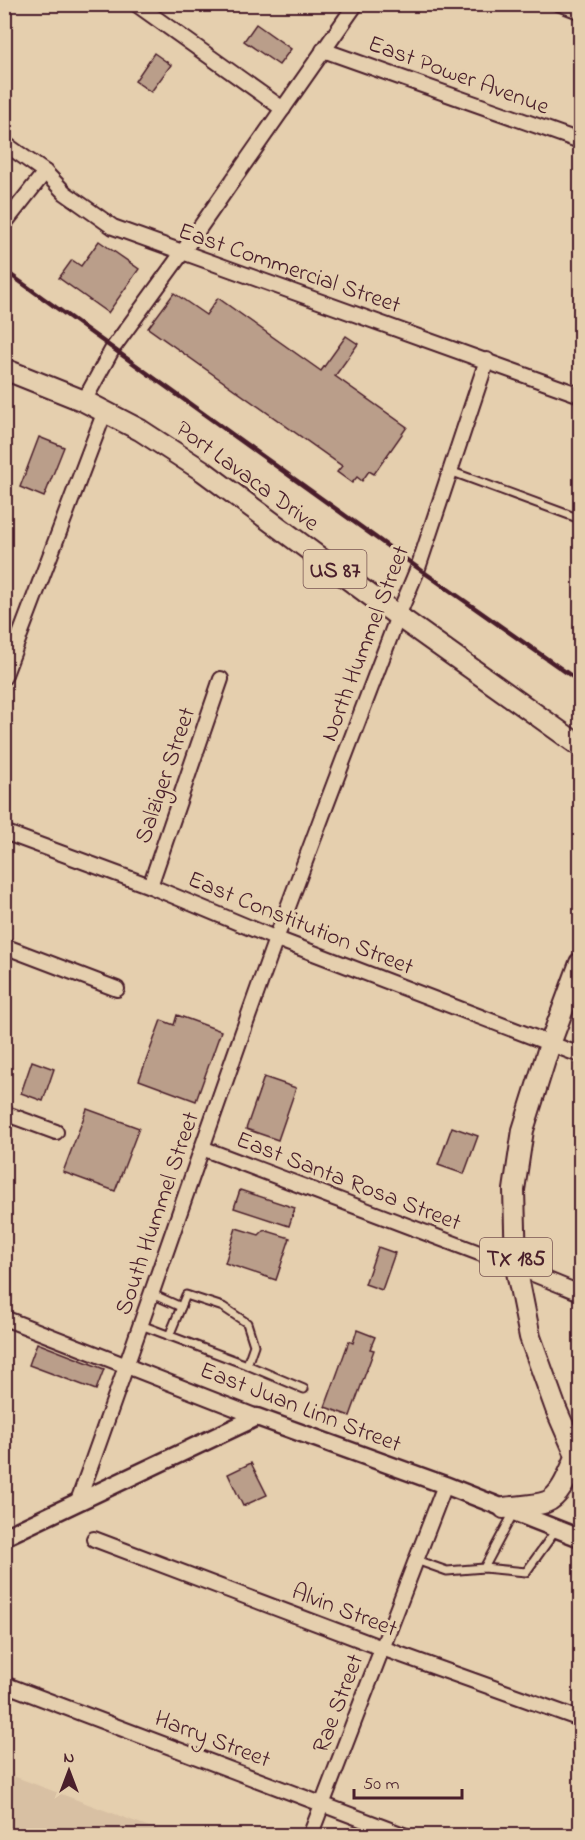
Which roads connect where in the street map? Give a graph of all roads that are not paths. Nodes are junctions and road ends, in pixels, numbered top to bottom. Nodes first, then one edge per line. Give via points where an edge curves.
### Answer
1 (136, 4) edge
2 (356, 4) edge
3 (551, 4) edge
4 (580, 15) edge
5 (323, 50) junction
6 (283, 109) junction
7 (580, 141) edge
8 (4, 143) edge
9 (45, 172) junction
10 (4, 224) edge
11 (182, 253) junction
12 (486, 360) junction
13 (4, 369) edge
14 (580, 394) edge
15 (84, 401) junction
16 (105, 411) junction
17 (450, 471) junction
18 (580, 519) edge
19 (398, 616) junction
20 (4, 677) edge
21 (221, 679) dead end
22 (580, 746) edge
23 (4, 832) edge
24 (150, 885) junction
25 (277, 939) junction
26 (4, 946) edge
27 (580, 963) edge
28 (117, 988) dead end
29 (550, 1044) junction
30 (580, 1055) edge
31 (4, 1113) edge
32 (56, 1132) dead end
33 (202, 1149) junction
34 (516, 1267) junction
35 (580, 1293) edge
36 (152, 1294) junction
37 (181, 1306) junction
38 (4, 1318) edge
39 (141, 1325) junction
40 (169, 1336) junction
41 (128, 1365) junction
42 (247, 1365) junction
43 (304, 1389) dead end
44 (257, 1417) junction
45 (579, 1460) edge
46 (445, 1485) junction
47 (78, 1501) junction
48 (509, 1510) junction
49 (557, 1529) junction
50 (4, 1537) edge
51 (580, 1538) edge
52 (94, 1539) dead end
53 (416, 1560) junction
54 (484, 1568) junction
55 (382, 1648) junction
56 (4, 1684) edge
57 (580, 1719) edge
58 (323, 1804) junction
59 (310, 1836) edge
60 (406, 1836) edge

1 - 6 street
2 - 5 street
3 - 4 lane
5 - 6 street
5 - 7 street, East Power Avenue
6 - 11 street
8 - 9 street, East Commercial Street
9 - 10 street
9 - 11 street, East Commercial Street via 65,193 113,227
11 - 12 street, East Commercial Street
11 - 15 street via 113,348
12 - 14 street, East Commercial Street
12 - 17 street, North Hummel Street
13 - 15 main road, US 87
15 - 16 main road, Port Lavaca Drive / US 87
16 - 19 main road, Port Lavaca Drive / US 87 via 203,471
16 - 20 street
17 - 18 lane
17 - 19 street, North Hummel Street
19 - 22 main road, Port Lavaca Drive / US 87
19 - 25 street, North Hummel Street
21 - 24 street, Salziger Street
23 - 24 street, East Constitution Street
24 - 25 street, East Constitution Street
25 - 29 street, East Constitution Street
25 - 33 street, South Hummel Street
26 - 28 street
27 - 29 main road, TX 185
29 - 30 street, East Constitution Street
29 - 34 main road, TX 185 via 523,1130 514,1190
31 - 32 street
33 - 34 street, East Santa Rosa Street
33 - 36 street, South Hummel Street
34 - 35 street, East Santa Rosa Street
34 - 45 main road, TX 185 via 530,1337
36 - 37 lane
36 - 39 street, South Hummel Street
37 - 40 lane
37 - 42 lane via 186,1295 223,1307 247,1323 254,1345
38 - 41 street, East Juan Linn Street
39 - 40 lane
39 - 41 street, South Hummel Street
40 - 42 lane
41 - 44 street, East Juan Linn Street
41 - 47 street, South Hummel Street
42 - 43 lane
44 - 46 street, East Juan Linn Street
44 - 47 street
45 - 48 main road via 556,1495 546,1502
46 - 48 street, East Juan Linn Street
46 - 53 street, Rae Street
47 - 50 street
48 - 49 street, East Juan Linn Street
48 - 54 lane
49 - 51 street, East Juan Linn Street
49 - 54 lane via 526,1572
52 - 55 street, Alvin Street
53 - 54 lane via 447,1571
53 - 55 street, Rae Street
55 - 57 street, Alvin Street
55 - 58 street, Rae Street
56 - 58 street, Harry Street
58 - 59 street, Rae Street
58 - 60 street, Harry Street

